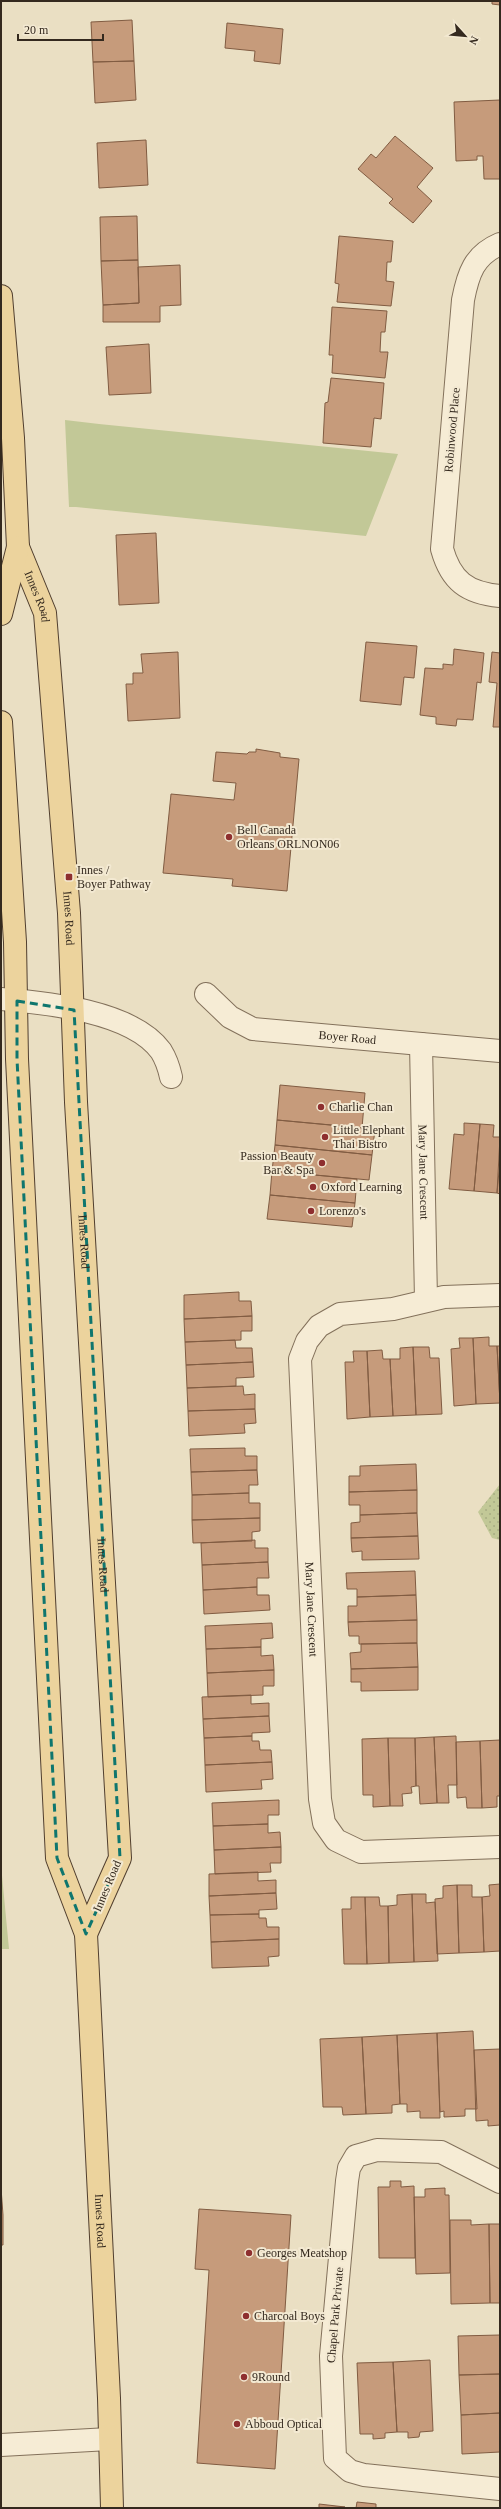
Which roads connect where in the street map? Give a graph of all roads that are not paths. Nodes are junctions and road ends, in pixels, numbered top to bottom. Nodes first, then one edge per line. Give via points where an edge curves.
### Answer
1 (500, 244) edge
2 (1, 296) edge
3 (18, 547) junction
4 (500, 596) edge
5 (1, 614) edge
6 (1, 722) edge
7 (206, 994) dead end
8 (9, 1000) edge
9 (74, 1010) junction
10 (421, 1044) junction
11 (500, 1051) edge
12 (171, 1077) dead end
13 (500, 1295) edge
14 (426, 1300) junction
15 (500, 1847) edge
16 (86, 1934) junction
17 (500, 2182) edge
18 (110, 2439) junction
19 (1, 2445) edge
20 (500, 2489) edge
21 (112, 2508) edge

1 - 4 street, Robinwood Place via 482,255 468,275 463,300 442,549 447,566 457,581 473,591
2 - 3 main road, Innes Road via 13,438
3 - 5 main road, Innes Road
3 - 9 main road, Innes Road via 45,613 69,912
6 - 8 main road, Innes Road
7 - 10 street, Boyer Road via 230,1017 253,1029
8 - 9 street
8 - 16 main road, Innes Road via 17,1059 57,1858
9 - 12 street via 113,1020 139,1031 161,1051
9 - 16 main road, Innes Road via 77,1110 120,1858
10 - 11 street, Boyer Road
10 - 14 street, Mary Jane Crescent
13 - 14 street, Mary Jane Crescent
14 - 15 street, Mary Jane Crescent via 393,1309 340,1314 319,1326 307,1341 300,1359 320,1799 324,1823 336,1840 361,1852
16 - 18 main road, Innes Road
17 - 20 street, Chapel Park Private via 441,2152 378,2150 356,2156 349,2168 347,2181 331,2356 335,2458 342,2465 364,2475
18 - 19 street
18 - 21 main road, Innes Road

